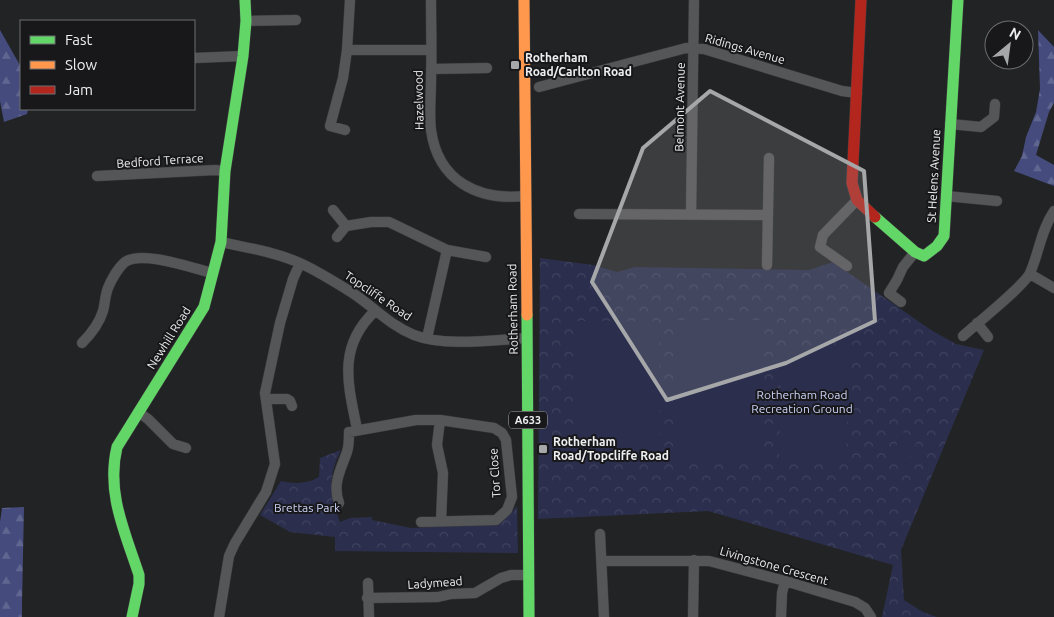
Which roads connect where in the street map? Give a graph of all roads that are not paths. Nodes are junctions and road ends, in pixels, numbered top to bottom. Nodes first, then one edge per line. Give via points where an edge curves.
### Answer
1 (245, 0) edge
2 (350, 0) edge
3 (431, 0) edge
4 (524, 0) edge
5 (694, 0) edge
6 (861, 0) edge
7 (958, 0) edge
8 (296, 20) dead end
9 (246, 21) junction
10 (693, 48) junction
11 (347, 50) junction
12 (431, 50) junction
13 (243, 56) junction
14 (195, 58) edge
15 (487, 68) dead end
16 (432, 69) junction
17 (539, 87) dead end
18 (857, 93) junction
19 (995, 104) dead end
20 (950, 124) junction
21 (345, 130) dead end
22 (769, 158) dead end
23 (225, 171) junction
24 (97, 176) dead end
25 (525, 196) junction
26 (946, 196) junction
27 (857, 200) junction
28 (997, 201) dead end
29 (333, 210) dead end
30 (1054, 212) edge
31 (579, 214) dead end
32 (691, 215) junction
33 (768, 215) junction
34 (346, 226) junction
35 (338, 237) dead end
36 (221, 242) junction
37 (447, 250) junction
38 (916, 252) junction
39 (486, 257) dead end
40 (300, 263) junction
41 (767, 265) dead end
42 (847, 266) dead end
43 (212, 273) junction
44 (1030, 274) junction
45 (1054, 288) edge
46 (901, 302) dead end
47 (375, 311) junction
48 (977, 324) junction
49 (963, 336) dead end
50 (988, 337) dead end
51 (427, 338) junction
52 (527, 338) junction
53 (82, 343) dead end
54 (266, 399) junction
55 (292, 406) dead end
56 (138, 412) junction
57 (440, 420) junction
58 (357, 430) junction
59 (186, 448) dead end
60 (339, 503) dead end
61 (441, 521) junction
62 (421, 522) dead end
63 (600, 534) dead end
64 (694, 560) junction
65 (602, 561) junction
66 (529, 575) junction
67 (785, 581) junction
68 (368, 583) dead end
69 (368, 598) junction
70 (132, 617) edge
71 (219, 617) edge
72 (369, 617) edge
73 (529, 617) edge
74 (604, 617) edge
75 (693, 617) edge
76 (781, 617) edge
77 (871, 617) edge

1 - 9 street, Newhill Road
2 - 11 street
3 - 12 street, Hazelwood
4 - 25 street, Rotherham Road / A633
5 - 10 street, Belmont Avenue
6 - 18 street
7 - 20 street, St Helens Avenue
8 - 9 street
9 - 13 street, Newhill Road
10 - 17 street, Ridings Avenue
10 - 18 street, Ridings Avenue
10 - 32 street, Belmont Avenue
11 - 12 street
11 - 21 street via 330,126
12 - 16 street, Hazelwood
13 - 14 street
13 - 23 street, Newhill Road
15 - 16 street
16 - 25 street, Hazelwood via 431,130 444,168 478,193
18 - 27 street via 852,183
19 - 20 street via 994,117 981,127
20 - 26 street, St Helens Avenue
22 - 33 street
23 - 24 street, Bedford Terrace
23 - 36 street, Newhill Road
25 - 52 street, Rotherham Road / A633
26 - 28 street
26 - 38 street, St Helens Avenue via 942,240 924,256
27 - 38 street
27 - 42 street via 823,235 820,246
29 - 34 street
30 - 44 street
31 - 32 street
32 - 33 street
33 - 41 street
34 - 35 street
34 - 37 street via 389,222
36 - 40 street, Topcliffe Road
36 - 43 street, Newhill Road
37 - 39 street
37 - 51 street
38 - 46 street via 903,267 890,293
40 - 47 street, Topcliffe Road via 354,294
40 - 54 street via 280,324
43 - 53 street via 151,258 134,258 116,273 108,288 103,313 93,332
43 - 56 street, Newhill Road via 204,307
44 - 45 street
44 - 48 street
47 - 51 street, Topcliffe Road via 396,326
47 - 58 street via 356,333 350,352 349,388
48 - 49 street
48 - 50 street
51 - 52 street, Topcliffe Road via 465,341
52 - 66 street, Rotherham Road / A633
54 - 55 street via 287,399
54 - 71 street via 275,464 266,492 229,556
56 - 59 street via 173,444
56 - 70 street, Newhill Road via 116,447 113,462 115,498 139,575
57 - 58 street, Tor Close via 416,420
57 - 61 street via 437,444 443,473
57 - 61 street, Tor Close via 494,428 502,433 506,440 512,497 507,510 496,520
58 - 60 street via 349,432 348,450 338,473
61 - 62 street, Tor Close
63 - 65 street
64 - 65 street, Livingstone Crescent
64 - 67 street, Livingstone Crescent
64 - 75 street
65 - 74 street
66 - 69 street, Ladymead via 501,578 475,593
66 - 73 street, Rotherham Road / A633
67 - 76 street
67 - 77 street, Livingstone Crescent via 854,602 865,608
68 - 69 street
69 - 72 street

